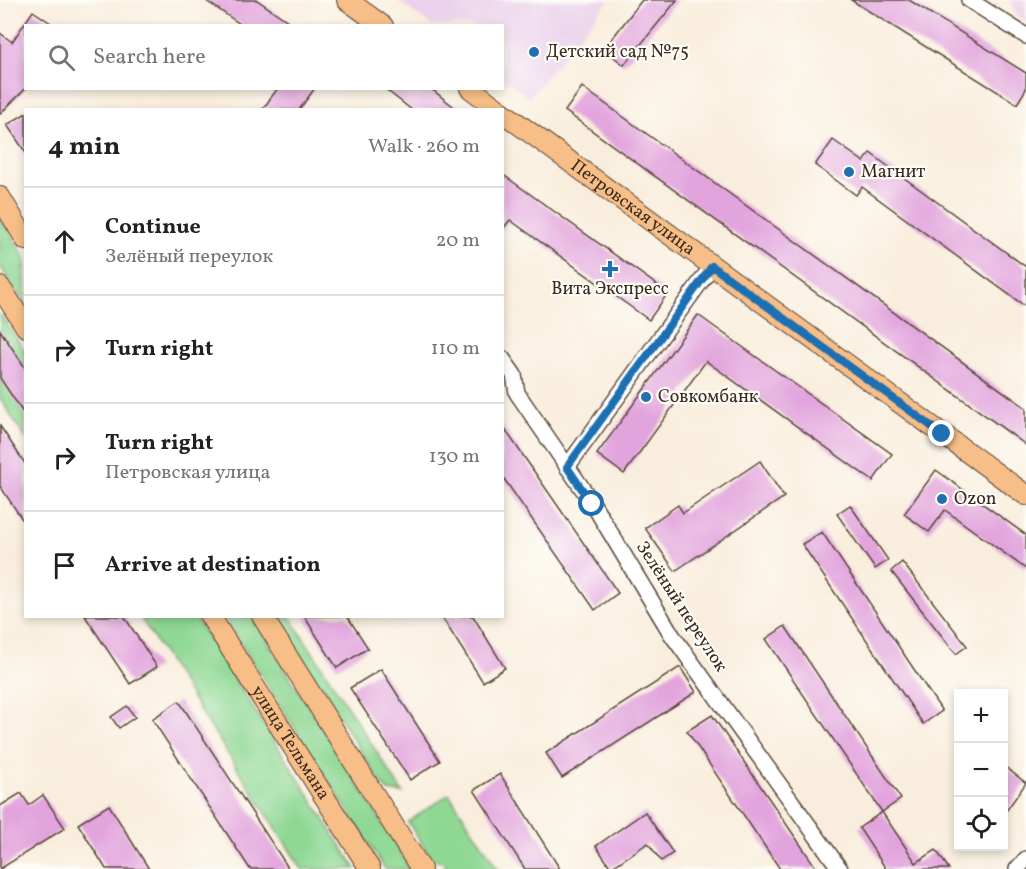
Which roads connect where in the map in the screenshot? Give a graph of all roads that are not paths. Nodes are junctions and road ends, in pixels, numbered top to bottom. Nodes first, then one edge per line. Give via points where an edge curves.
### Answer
1 (347, 0) edge
2 (969, 0) edge
3 (983, 5) edge
4 (380, 24) edge
5 (1026, 36) edge
6 (473, 90) edge
7 (495, 108) edge
8 (504, 115) edge
9 (0, 197) edge
10 (24, 237) edge
11 (712, 266) junction
12 (0, 287) edge
13 (24, 324) edge
14 (504, 361) edge
15 (567, 467) junction
16 (1026, 495) edge
17 (211, 618) edge
18 (263, 618) edge
19 (1026, 859) edge
20 (370, 869) edge
21 (421, 869) edge
22 (840, 869) edge
23 (1017, 869) edge

1 - 4 main road
2 - 3 street
3 - 5 street
6 - 7 main road, Петровская улица
8 - 11 main road, Петровская улица
9 - 10 main road
11 - 15 street
11 - 16 main road, Петровская улица
12 - 13 main road
14 - 15 street, Зелёный переулок via 514,375 517,393
15 - 22 street, Зелёный переулок via 672,634
17 - 20 main road, улица Тельмана
18 - 21 main road
19 - 23 street

